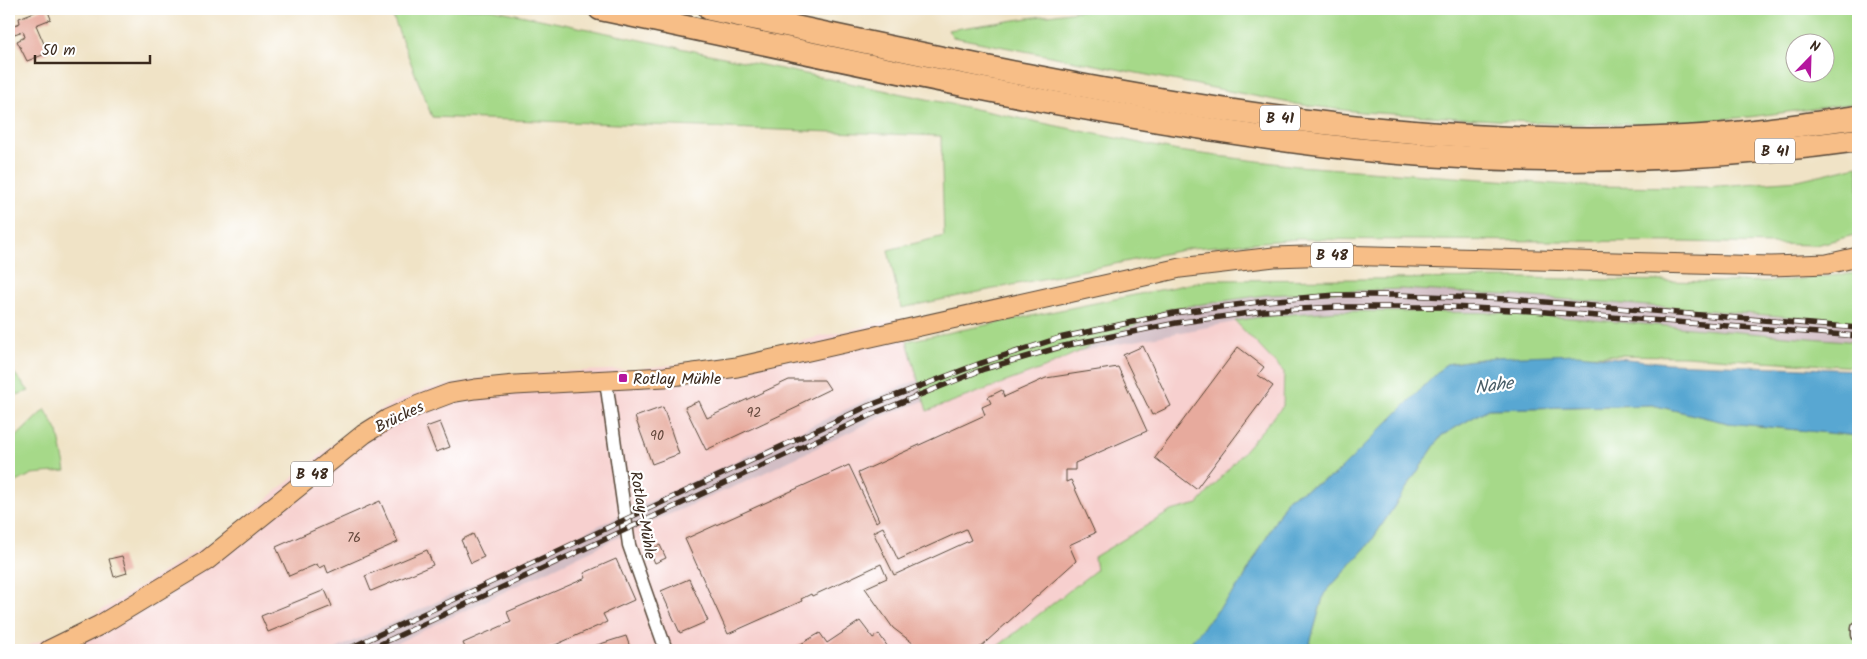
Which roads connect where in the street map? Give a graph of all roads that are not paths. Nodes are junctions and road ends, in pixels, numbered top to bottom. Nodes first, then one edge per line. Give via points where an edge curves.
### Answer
1 (600, 9) edge
2 (710, 9) edge
3 (1858, 117) edge
4 (1858, 140) edge
5 (1858, 257) edge
6 (606, 381) junction
7 (1858, 628) edge
8 (1858, 635) edge
9 (49, 650) edge
10 (666, 650) edge

1 - 4 highway, B 41 via 1034,99 1208,129 1327,145 1424,155 1554,160 1721,155
2 - 3 highway, B 41 via 1215,110 1426,134 1551,139 1684,137
5 - 6 main road, Brückes / B 48 via 1827,264 1772,266 1334,255 1274,257 1180,268 737,367
6 - 9 main road, Brückes / B 48 via 516,384 451,393 388,419 333,457 206,561 100,625
6 - 10 street, Rotlay-Mühle via 629,544
7 - 8 street

